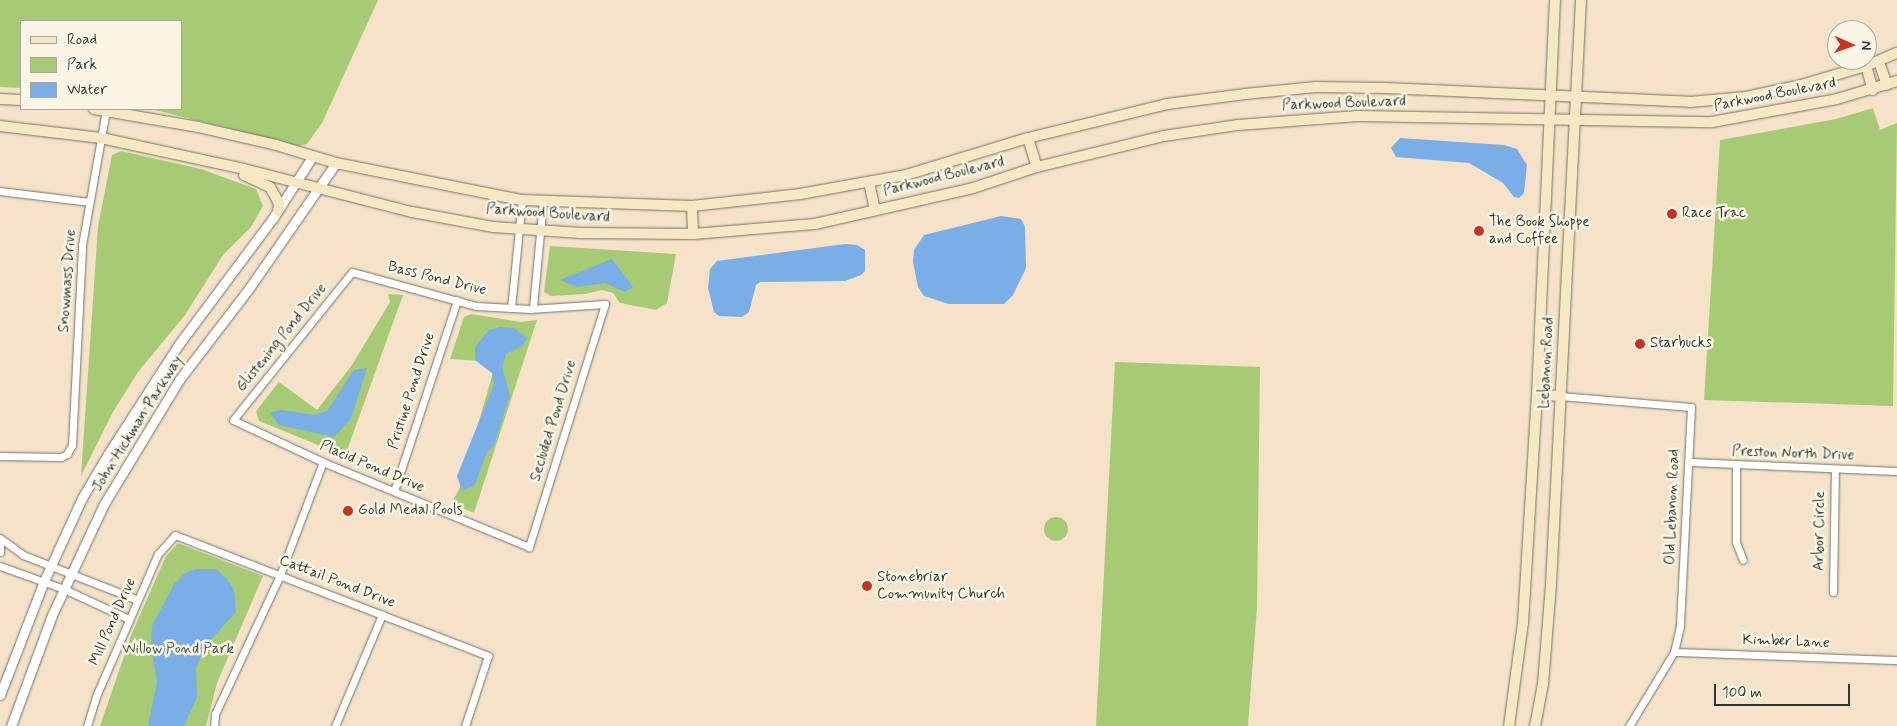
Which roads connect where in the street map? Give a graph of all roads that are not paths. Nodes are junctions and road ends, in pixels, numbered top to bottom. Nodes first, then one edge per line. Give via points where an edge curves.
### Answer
1 (1554, 0) edge
2 (1581, 0) edge
3 (1897, 54) edge
4 (1879, 62) joint
5 (1852, 70) edge
6 (1867, 70) edge
7 (1892, 83) edge
8 (1873, 90) junction
9 (1549, 95) junction
10 (1575, 97) junction
11 (0, 99) edge
12 (20, 100) edge
13 (106, 110) joint
14 (1547, 120) junction
15 (1575, 121) junction
16 (0, 126) edge
17 (101, 138) junction
18 (1028, 138) junction
19 (312, 157) junction
20 (336, 163) junction
21 (226, 165) junction
22 (1037, 167) junction
23 (298, 182) junction
24 (870, 182) junction
25 (320, 188) junction
26 (0, 191) edge
27 (522, 200) junction
28 (543, 201) junction
29 (89, 202) junction
30 (692, 206) junction
31 (875, 210) junction
32 (278, 211) junction
33 (520, 230) junction
34 (542, 230) junction
35 (694, 234) junction
36 (352, 272) joint
37 (457, 300) junction
38 (605, 304) joint
39 (511, 308) junction
40 (534, 308) junction
41 (1537, 395) junction
42 (1560, 396) junction
43 (234, 420) joint
44 (0, 456) edge
45 (323, 462) junction
46 (1689, 462) junction
47 (1736, 467) junction
48 (1835, 470) junction
49 (1897, 471) edge
50 (394, 491) junction
51 (175, 535) joint
52 (0, 540) edge
53 (529, 546) joint
54 (0, 552) edge
55 (1743, 560) dead end
56 (0, 566) edge
57 (51, 566) junction
58 (71, 574) junction
59 (280, 575) junction
60 (44, 581) junction
61 (64, 589) junction
62 (1832, 592) dead end
63 (138, 600) junction
64 (382, 615) junction
65 (130, 619) junction
66 (1674, 652) junction
67 (1897, 660) edge
68 (0, 695) edge
69 (11, 726) edge
70 (88, 726) edge
71 (214, 726) edge
72 (335, 726) edge
73 (465, 726) edge
74 (1509, 726) edge
75 (1535, 726) edge
76 (1629, 726) edge

1 - 9 main road, Lebanon Road
2 - 10 main road, Lebanon Road
3 - 4 main road, Parkwood Boulevard
4 - 7 main road
5 - 10 main road, Parkwood Boulevard via 1801,85 1717,100 1652,102
6 - 8 main road
7 - 8 main road, Parkwood Boulevard
8 - 15 main road, Parkwood Boulevard via 1723,122
9 - 10 main road, Parkwood Boulevard
9 - 14 main road, Lebanon Road
9 - 18 main road, Parkwood Boulevard via 1316,87 1166,104
10 - 15 main road, Lebanon Road
11 - 12 main road
13 - 17 street, Snowmass Drive
13 - 19 main road, Parkwood Boulevard via 276,144
14 - 15 main road, Parkwood Boulevard
14 - 22 main road, Parkwood Boulevard via 1358,116 1238,125 1164,136
14 - 41 main road, Lebanon Road
15 - 42 main road, Lebanon Road
16 - 17 main road, Parkwood Boulevard
17 - 21 main road, Parkwood Boulevard
17 - 29 street, Snowmass Drive
18 - 22 main road
18 - 24 main road, Parkwood Boulevard via 906,175
19 - 20 main road, Parkwood Boulevard
19 - 23 street, John Hickman Parkway
20 - 25 street, John Hickman Parkway
20 - 27 main road, Parkwood Boulevard
21 - 23 main road, Parkwood Boulevard
21 - 32 main road via 270,187 278,202
22 - 31 main road, Parkwood Boulevard via 964,190
23 - 25 main road, Parkwood Boulevard
23 - 32 street, John Hickman Parkway
24 - 30 main road, Parkwood Boulevard via 800,194
24 - 31 main road
25 - 33 main road, Parkwood Boulevard via 412,212
25 - 58 street, John Hickman Parkway via 150,426 104,504
26 - 29 street
27 - 28 main road, Parkwood Boulevard
27 - 33 street
28 - 30 main road, Parkwood Boulevard
28 - 34 street
29 - 44 street, Snowmass Drive via 82,251 72,440 68,454 56,458
30 - 35 main road
31 - 35 main road, Parkwood Boulevard via 815,224
32 - 57 street, John Hickman Parkway via 179,344 108,454 82,498
33 - 34 main road, Parkwood Boulevard
33 - 39 street
34 - 35 main road, Parkwood Boulevard
34 - 40 street
36 - 37 street, Bass Pond Drive
36 - 43 street, Glistening Pond Drive
37 - 39 street, Bass Pond Drive via 476,306
37 - 50 street, Pristine Pond Drive
38 - 40 street, Bass Pond Drive
38 - 53 street, Secluded Pond Drive
39 - 40 street, Bass Pond Drive
41 - 42 main road
41 - 74 main road, Lebanon Road via 1523,623
42 - 46 street, Old Lebanon Road via 1691,407
42 - 75 main road, Lebanon Road via 1551,584 1543,684
43 - 45 street, Placid Pond Drive
45 - 50 street, Placid Pond Drive
45 - 59 street
46 - 47 street, Preston North Drive
46 - 66 street, Old Lebanon Road via 1683,597
47 - 48 street, Preston North Drive
47 - 55 street via 1736,542
48 - 49 street, Preston North Drive
48 - 62 street, Arbor Circle
50 - 53 street, Placid Pond Drive
51 - 59 street, Cattail Pond Drive
51 - 63 street, Mill Pond Drive via 158,554
52 - 54 street
52 - 57 street via 19,554
56 - 60 street
57 - 58 street
57 - 60 street, John Hickman Parkway
58 - 61 street, John Hickman Parkway
58 - 63 street
59 - 64 street, Cattail Pond Drive
59 - 71 street via 215,714
60 - 61 street
60 - 68 street, John Hickman Parkway
61 - 65 street
61 - 69 street, John Hickman Parkway
63 - 65 street, Mill Pond Drive
64 - 72 street
64 - 73 street, Cattail Pond Drive via 488,656
65 - 70 street, Mill Pond Drive via 97,694
66 - 67 street, Kimber Lane
66 - 76 street, Old Lebanon Road

